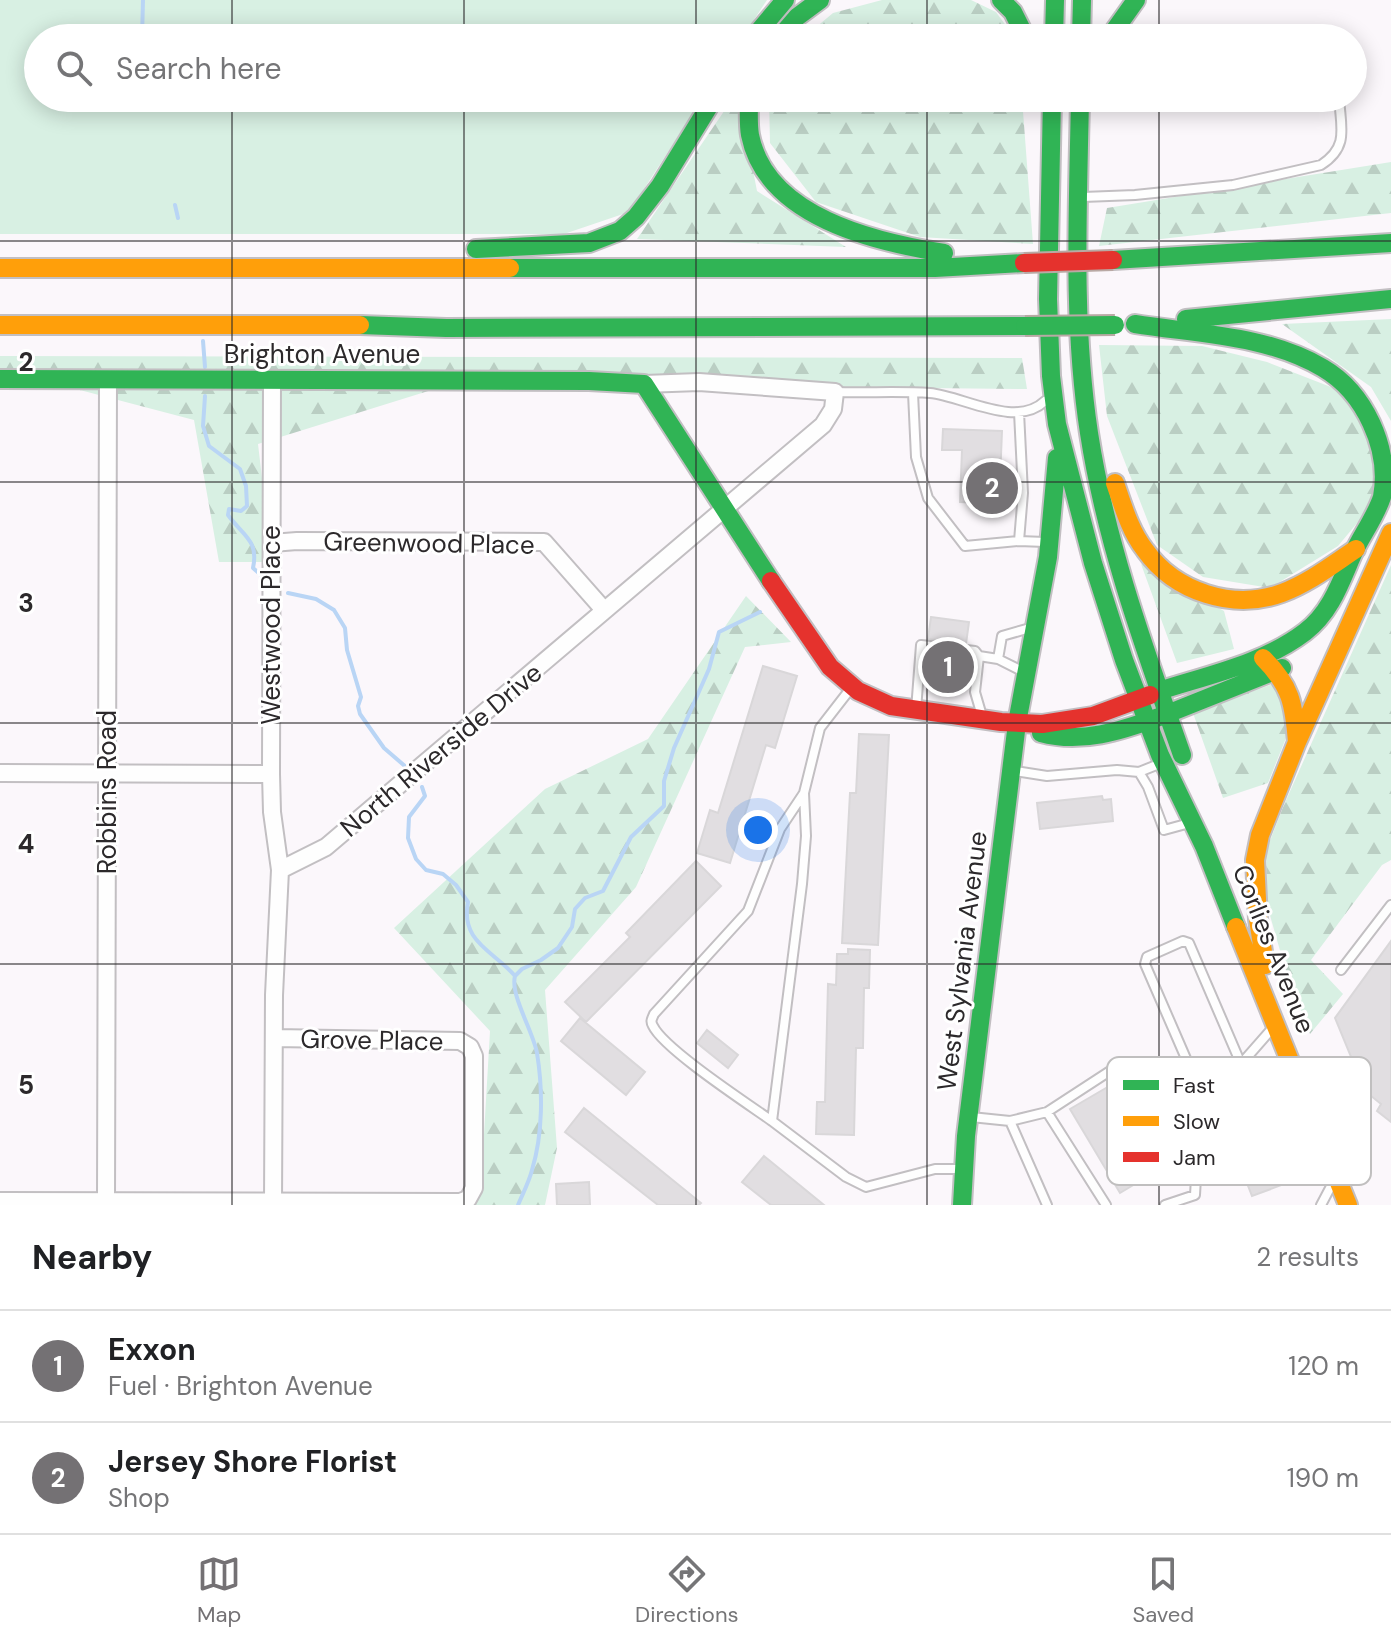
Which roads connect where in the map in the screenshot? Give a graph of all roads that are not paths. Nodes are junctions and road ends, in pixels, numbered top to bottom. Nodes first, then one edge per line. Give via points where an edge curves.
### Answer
1 (785, 0) edge
2 (820, 0) edge
3 (1001, 0) edge
4 (1055, 0) edge
5 (1082, 0) edge
6 (1136, 0) edge
7 (765, 24) edge
8 (791, 24) edge
9 (1019, 24) edge
10 (1054, 24) edge
11 (1081, 24) edge
12 (1119, 24) edge
13 (705, 112) edge
14 (749, 112) edge
15 (1036, 112) edge
16 (1052, 112) edge
17 (1080, 112) edge
18 (1086, 112) edge
19 (1340, 112) edge
20 (1080, 135) junction
21 (1079, 197) junction
22 (1048, 219) junction
23 (1391, 226) edge
24 (1391, 243) edge
25 (1195, 255) junction
26 (1017, 263) junction
27 (77, 267) junction
28 (0, 268) edge
29 (1391, 299) edge
30 (1135, 324) junction
31 (0, 325) edge
32 (0, 379) edge
33 (108, 379) junction
34 (272, 380) junction
35 (644, 384) junction
36 (835, 392) junction
37 (913, 393) junction
38 (1054, 393) junction
39 (1019, 412) junction
40 (1088, 414) junction
41 (1057, 424) junction
42 (724, 508) junction
43 (1391, 533) edge
44 (1019, 541) junction
45 (1048, 542) junction
46 (272, 543) junction
47 (1356, 549) junction
48 (604, 610) junction
49 (1353, 615) junction
50 (1035, 626) junction
51 (1317, 649) dead end
52 (979, 656) junction
53 (1260, 656) junction
54 (998, 659) junction
55 (1298, 661) dead end
56 (1276, 671) junction
57 (1026, 673) junction
58 (852, 688) junction
59 (1159, 691) junction
60 (1139, 699) junction
61 (915, 710) junction
62 (1167, 714) junction
63 (983, 719) junction
64 (1148, 722) junction
65 (1017, 723) junction
66 (1297, 742) junction
67 (1164, 762) junction
68 (1012, 771) junction
69 (1139, 772) junction
70 (0, 773) edge
71 (107, 773) junction
72 (271, 774) junction
73 (804, 793) junction
74 (1191, 823) junction
75 (1204, 846) junction
76 (280, 870) junction
77 (1391, 905) edge
78 (1341, 970) dead end
79 (1274, 1020) junction
80 (275, 1038) junction
81 (1185, 1057) edge
82 (1238, 1057) edge
83 (1246, 1057) edge
84 (1289, 1057) edge
85 (1107, 1073) edge
86 (1047, 1112) junction
87 (969, 1117) junction
88 (772, 1121) junction
89 (1010, 1121) junction
90 (964, 1168) junction
91 (1196, 1185) edge
92 (1331, 1185) edge
93 (1340, 1185) edge
94 (0, 1201) edge
95 (106, 1203) edge
96 (273, 1203) edge
97 (962, 1205) edge
98 (1047, 1205) edge
99 (1106, 1205) edge
100 (1165, 1205) edge
101 (1321, 1205) edge
102 (1348, 1205) edge

1 - 7 main road
2 - 8 main road
3 - 9 main road
4 - 10 main road
5 - 11 main road
6 - 12 main road
13 - 27 main road via 639,214 616,233 589,243 138,259
14 - 26 main road via 757,158 775,183 809,212 892,245
15 - 22 main road
16 - 22 main road
17 - 20 main road
18 - 20 main road
19 - 21 lane via 1341,145 1321,165 1233,185
20 - 21 main road
21 - 40 main road via 1077,310
22 - 38 main road
23 - 25 main road
24 - 25 main road
25 - 26 main road, bridge
26 - 27 main road via 935,268
27 - 28 main road
29 - 30 main road
30 - 31 main road, bridge
30 - 47 main road via 1278,348 1323,368 1357,394 1380,429 1388,468 1380,504
32 - 33 main road, Brighton Avenue
33 - 34 main road, Brighton Avenue
33 - 71 street, Robbins Road
34 - 35 main road, Brighton Avenue
34 - 46 street, Westwood Place
35 - 36 street, Brighton Avenue via 699,382
35 - 42 main road
36 - 37 lane
36 - 42 street, North Riverside Drive via 823,425
37 - 39 lane
37 - 44 lane via 916,457 928,498 965,546
38 - 39 lane via 1038,408
38 - 41 main road
39 - 44 lane
40 - 47 main road via 1134,533 1154,562 1179,583 1216,597 1255,599 1299,586
40 - 59 main road via 1114,550
41 - 45 main road, West Sylvania Avenue via 1057,483
41 - 60 main road via 1107,611
42 - 48 street, North Riverside Drive
42 - 58 main road via 818,653
43 - 49 main road
44 - 45 lane
45 - 50 main road, West Sylvania Avenue
46 - 48 street, Greenwood Place via 544,542
46 - 72 street, Westwood Place
47 - 53 main road via 1327,610 1303,634
48 - 76 street, North Riverside Drive via 326,847
49 - 51 main road
49 - 66 main road
50 - 54 lane via 1002,636
50 - 57 main road, West Sylvania Avenue
52 - 54 lane
52 - 61 lane via 975,651 921,645
52 - 63 lane via 975,692
53 - 56 main road
53 - 59 main road
54 - 57 lane
55 - 56 main road
56 - 62 main road
56 - 66 main road via 1293,700
57 - 65 main road, West Sylvania Avenue
58 - 61 main road via 888,706
58 - 73 lane via 820,728
59 - 60 main road
59 - 62 main road
60 - 64 main road
60 - 65 main road via 1090,717
61 - 63 main road
62 - 64 main road
62 - 75 main road via 1192,785
63 - 65 main road
64 - 65 main road via 1102,734 1052,737
64 - 67 main road
65 - 68 main road, West Sylvania Avenue
66 - 79 main road via 1269,808 1255,860
67 - 69 lane
67 - 74 main road
68 - 69 lane via 1047,776
68 - 87 main road, West Sylvania Avenue
69 - 74 lane via 1164,830
70 - 71 street
71 - 72 street
71 - 95 street, Robbins Road
72 - 76 street, Westwood Place
73 - 88 lane via 802,884
73 - 88 lane via 780,829 748,911 652,1020 677,1051
74 - 75 main road
75 - 79 main road, Corlies Avenue
76 - 80 street
77 - 78 lane
79 - 83 lane
79 - 84 main road, Corlies Avenue
80 - 96 street
80 - 96 street, Grove Place via 465,1043 474,1056 474,1188 460,1202
81 - 82 lane via 1145,964 1152,953 1183,941 1189,943
85 - 86 lane
86 - 89 lane
86 - 99 lane
87 - 89 lane
87 - 90 main road, West Sylvania Avenue
88 - 90 lane via 866,1187 935,1169
89 - 98 lane
90 - 97 main road, West Sylvania Avenue
91 - 100 lane via 1195,1195
92 - 101 lane
93 - 102 main road, Corlies Avenue
94 - 95 street
95 - 96 street

